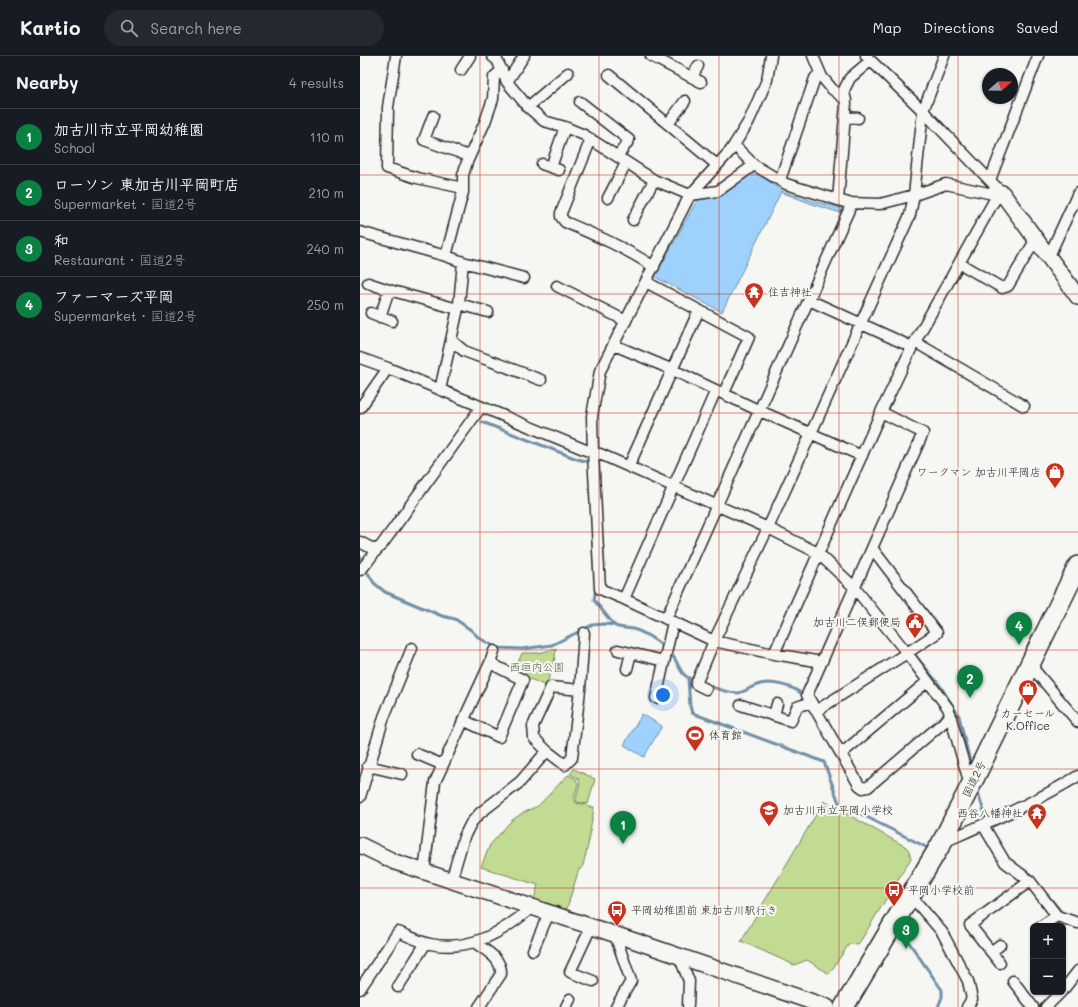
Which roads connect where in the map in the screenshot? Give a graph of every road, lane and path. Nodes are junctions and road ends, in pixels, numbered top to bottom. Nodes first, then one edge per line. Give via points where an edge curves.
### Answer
1 (396, 56) edge
2 (470, 56) edge
3 (492, 56) edge
4 (524, 56) edge
5 (771, 56) edge
6 (813, 56) edge
7 (944, 56) edge
8 (1038, 56) edge
9 (655, 57) edge
10 (868, 58) edge
11 (698, 66) dead end
12 (462, 70) dead end
13 (502, 70) junction
14 (568, 73) dead end
15 (820, 73) junction
16 (609, 75) dead end
17 (507, 82) junction
18 (846, 100) junction
19 (685, 101) dead end
20 (580, 102) dead end
21 (528, 107) junction
22 (923, 111) junction
23 (433, 116) dead end
24 (845, 117) junction
25 (858, 118) dead end
26 (668, 124) junction
27 (566, 127) junction
28 (591, 139) junction
29 (734, 145) junction
30 (469, 156) junction
31 (618, 156) junction
32 (626, 163) junction
33 (717, 165) junction
34 (754, 165) junction
35 (550, 167) dead end
36 (654, 180) junction
37 (780, 180) junction
38 (990, 180) junction
39 (463, 188) junction
40 (1002, 193) junction
41 (1078, 193) edge
42 (690, 195) junction
43 (914, 195) junction
44 (608, 198) dead end
45 (838, 200) junction
46 (852, 203) junction
47 (1074, 213) edge
48 (633, 220) dead end
49 (360, 232) edge
50 (1036, 239) junction
51 (446, 256) junction
52 (1049, 256) junction
53 (463, 262) junction
54 (959, 263) junction
55 (654, 268) junction
56 (524, 278) dead end
57 (368, 282) dead end
58 (646, 282) junction
59 (557, 286) dead end
60 (389, 290) junction
61 (1078, 297) edge
62 (809, 300) junction
63 (458, 306) junction
64 (699, 310) junction
65 (488, 312) dead end
66 (392, 321) dead end
67 (626, 321) junction
68 (860, 324) junction
69 (451, 340) junction
70 (614, 345) junction
71 (913, 345) junction
72 (360, 358) edge
73 (532, 365) dead end
74 (388, 368) junction
75 (672, 370) junction
76 (529, 375) junction
77 (541, 380) dead end
78 (440, 390) junction
79 (720, 392) junction
80 (1024, 406) dead end
81 (482, 407) junction
82 (360, 408) edge
83 (760, 411) junction
84 (881, 412) junction
85 (810, 433) junction
86 (593, 453) junction
87 (862, 456) junction
88 (629, 466) junction
89 (673, 487) junction
90 (717, 506) junction
91 (768, 528) junction
92 (360, 542) edge
93 (872, 548) junction
94 (375, 550) junction
95 (818, 553) junction
96 (1078, 566) edge
97 (360, 570) edge
98 (854, 587) junction
99 (624, 599) junction
100 (670, 621) junction
101 (584, 633) dead end
102 (714, 641) junction
103 (412, 648) dead end
104 (618, 650) dead end
105 (494, 651) dead end
106 (631, 654) junction
107 (774, 654) junction
108 (908, 654) junction
109 (664, 661) junction
110 (822, 662) junction
111 (490, 663) junction
112 (1028, 668) junction
113 (627, 669) dead end
114 (928, 681) junction
115 (580, 690) junction
116 (706, 690) dead end
117 (656, 698) dead end
118 (777, 704) dead end
119 (741, 705) dead end
120 (813, 706) junction
121 (774, 715) junction
122 (951, 716) junction
123 (463, 720) junction
124 (1078, 722) edge
125 (547, 751) junction
126 (417, 754) dead end
127 (841, 754) junction
128 (443, 765) junction
129 (368, 766) junction
130 (402, 774) dead end
131 (1078, 776) edge
132 (973, 781) junction
133 (360, 797) edge
134 (986, 823) junction
135 (941, 844) junction
136 (360, 845) edge
137 (424, 872) junction
138 (451, 881) junction
139 (1030, 881) junction
140 (911, 896) junction
141 (532, 908) junction
142 (549, 913) junction
143 (1057, 916) junction
144 (1046, 923) edge
145 (1078, 924) edge
146 (591, 927) junction
147 (615, 934) junction
148 (474, 942) junction
149 (426, 943) junction
150 (1000, 945) dead end
151 (533, 950) dead end
152 (991, 952) junction
153 (679, 956) junction
154 (1000, 963) dead end
155 (1078, 971) edge
156 (593, 981) dead end
157 (1013, 981) dead end
158 (1066, 986) edge
159 (398, 987) dead end
160 (360, 989) edge
161 (1058, 995) edge
162 (688, 1005) dead end
163 (479, 1007) edge
164 (616, 1007) edge
165 (827, 1007) edge
166 (844, 1007) edge
167 (967, 1007) edge
168 (1033, 1007) edge
169 (1046, 1007) edge

1 - 39 street via 388,107 387,168 417,178
2 - 12 street
3 - 13 street
4 - 17 street
5 - 29 street via 767,80 749,121
6 - 15 street
7 - 22 street
8 - 38 street
9 - 11 street via 696,80
10 - 18 street via 850,78 844,90
10 - 22 street
13 - 17 street
13 - 30 street via 494,77 493,99
14 - 21 street
15 - 18 street via 832,89
15 - 37 street via 815,78
16 - 26 street
17 - 21 street
18 - 24 street
19 - 26 street
20 - 31 street via 629,140
21 - 27 street via 544,121
22 - 38 street
22 - 43 street
23 - 30 street via 420,139
24 - 25 street
24 - 45 street
26 - 33 street
27 - 28 street
27 - 35 street
28 - 31 street
28 - 55 street via 561,217 565,222 639,257
29 - 33 street
29 - 34 street
30 - 39 street via 463,175
31 - 32 street
32 - 36 street
32 - 44 street
33 - 42 street
34 - 37 street
34 - 42 street via 718,191
36 - 42 street
36 - 48 street
37 - 45 street
38 - 40 street
39 - 51 street
40 - 43 street via 993,194 946,184
40 - 50 street
40 - 54 street via 994,201
41 - 47 street
42 - 55 street
43 - 46 street via 880,204
43 - 68 street via 910,215
45 - 46 street
46 - 62 street
47 - 52 street
49 - 51 street
50 - 52 street
50 - 54 street via 1008,286 1002,288
51 - 53 street
52 - 61 street
53 - 56 street
53 - 63 street
54 - 71 street
55 - 58 street
57 - 60 street
58 - 64 street
58 - 67 street
59 - 67 street
60 - 63 street
60 - 66 street via 376,315
62 - 68 street
62 - 83 street
63 - 65 street
63 - 69 street
64 - 75 street
64 - 79 street via 749,337
67 - 70 street
68 - 71 street
68 - 85 street
69 - 76 street via 464,351
69 - 78 street
70 - 75 street
70 - 86 street via 600,372 594,399
71 - 80 street
71 - 84 street
72 - 74 street
73 - 76 street
74 - 78 street
74 - 82 street
75 - 79 street
75 - 88 street
76 - 77 street
78 - 81 street
79 - 83 street
79 - 89 street
81 - 86 street
81 - 94 street via 381,546
83 - 85 street
83 - 90 street
84 - 87 street
84 - 93 street via 923,433
85 - 87 street
85 - 91 street
86 - 88 street
86 - 99 street via 600,590
87 - 95 street
88 - 89 street
89 - 90 street
89 - 99 street
90 - 91 street
90 - 100 street
91 - 95 street
91 - 102 street
92 - 94 street
93 - 98 street
93 - 108 street via 937,633
94 - 97 street via 367,565
95 - 98 street
95 - 107 street
96 - 112 highway, 国道2号
98 - 108 street
98 - 110 street
99 - 100 street
100 - 102 street
100 - 109 street
101 - 115 street via 579,651
102 - 107 street
102 - 116 street via 696,684
103 - 129 street
104 - 106 street
105 - 111 street
106 - 109 street
106 - 113 street
107 - 110 street
108 - 114 street
108 - 120 street
109 - 117 street
110 - 120 street via 807,695
111 - 123 street
111 - 123 street via 523,680 499,737
112 - 124 street via 1036,672
112 - 132 highway, 国道2号
114 - 122 street
114 - 127 street
115 - 125 street via 572,758 565,765
115 - 125 street via 551,687 533,726 534,738
118 - 121 street
119 - 121 street
120 - 121 street via 797,707 792,721
120 - 127 street
122 - 127 street via 868,788 859,785
122 - 132 street
123 - 128 street
125 - 138 street via 520,782 471,823 464,837
126 - 128 street
128 - 137 street via 435,782
129 - 130 street
129 - 133 street
131 - 134 street
132 - 135 highway, 国道2号
134 - 135 street
134 - 139 street via 1004,862
135 - 140 highway, 国道2号
136 - 137 street via 395,862
137 - 138 street
138 - 141 street
139 - 143 street
139 - 152 street via 970,924
140 - 166 highway, 国道2号
140 - 167 street via 942,932 968,981 972,999
141 - 142 street
141 - 148 street via 508,927
142 - 146 street
142 - 151 street
143 - 144 street
143 - 145 street
146 - 147 street
146 - 156 street via 570,972
147 - 153 street
147 - 164 street via 631,981
148 - 149 street via 444,946
148 - 163 street via 496,958 501,969
149 - 159 street
149 - 160 street via 398,932
150 - 152 street
152 - 154 street
153 - 162 street via 689,981
153 - 165 street
155 - 158 street
157 - 168 street
161 - 169 street

